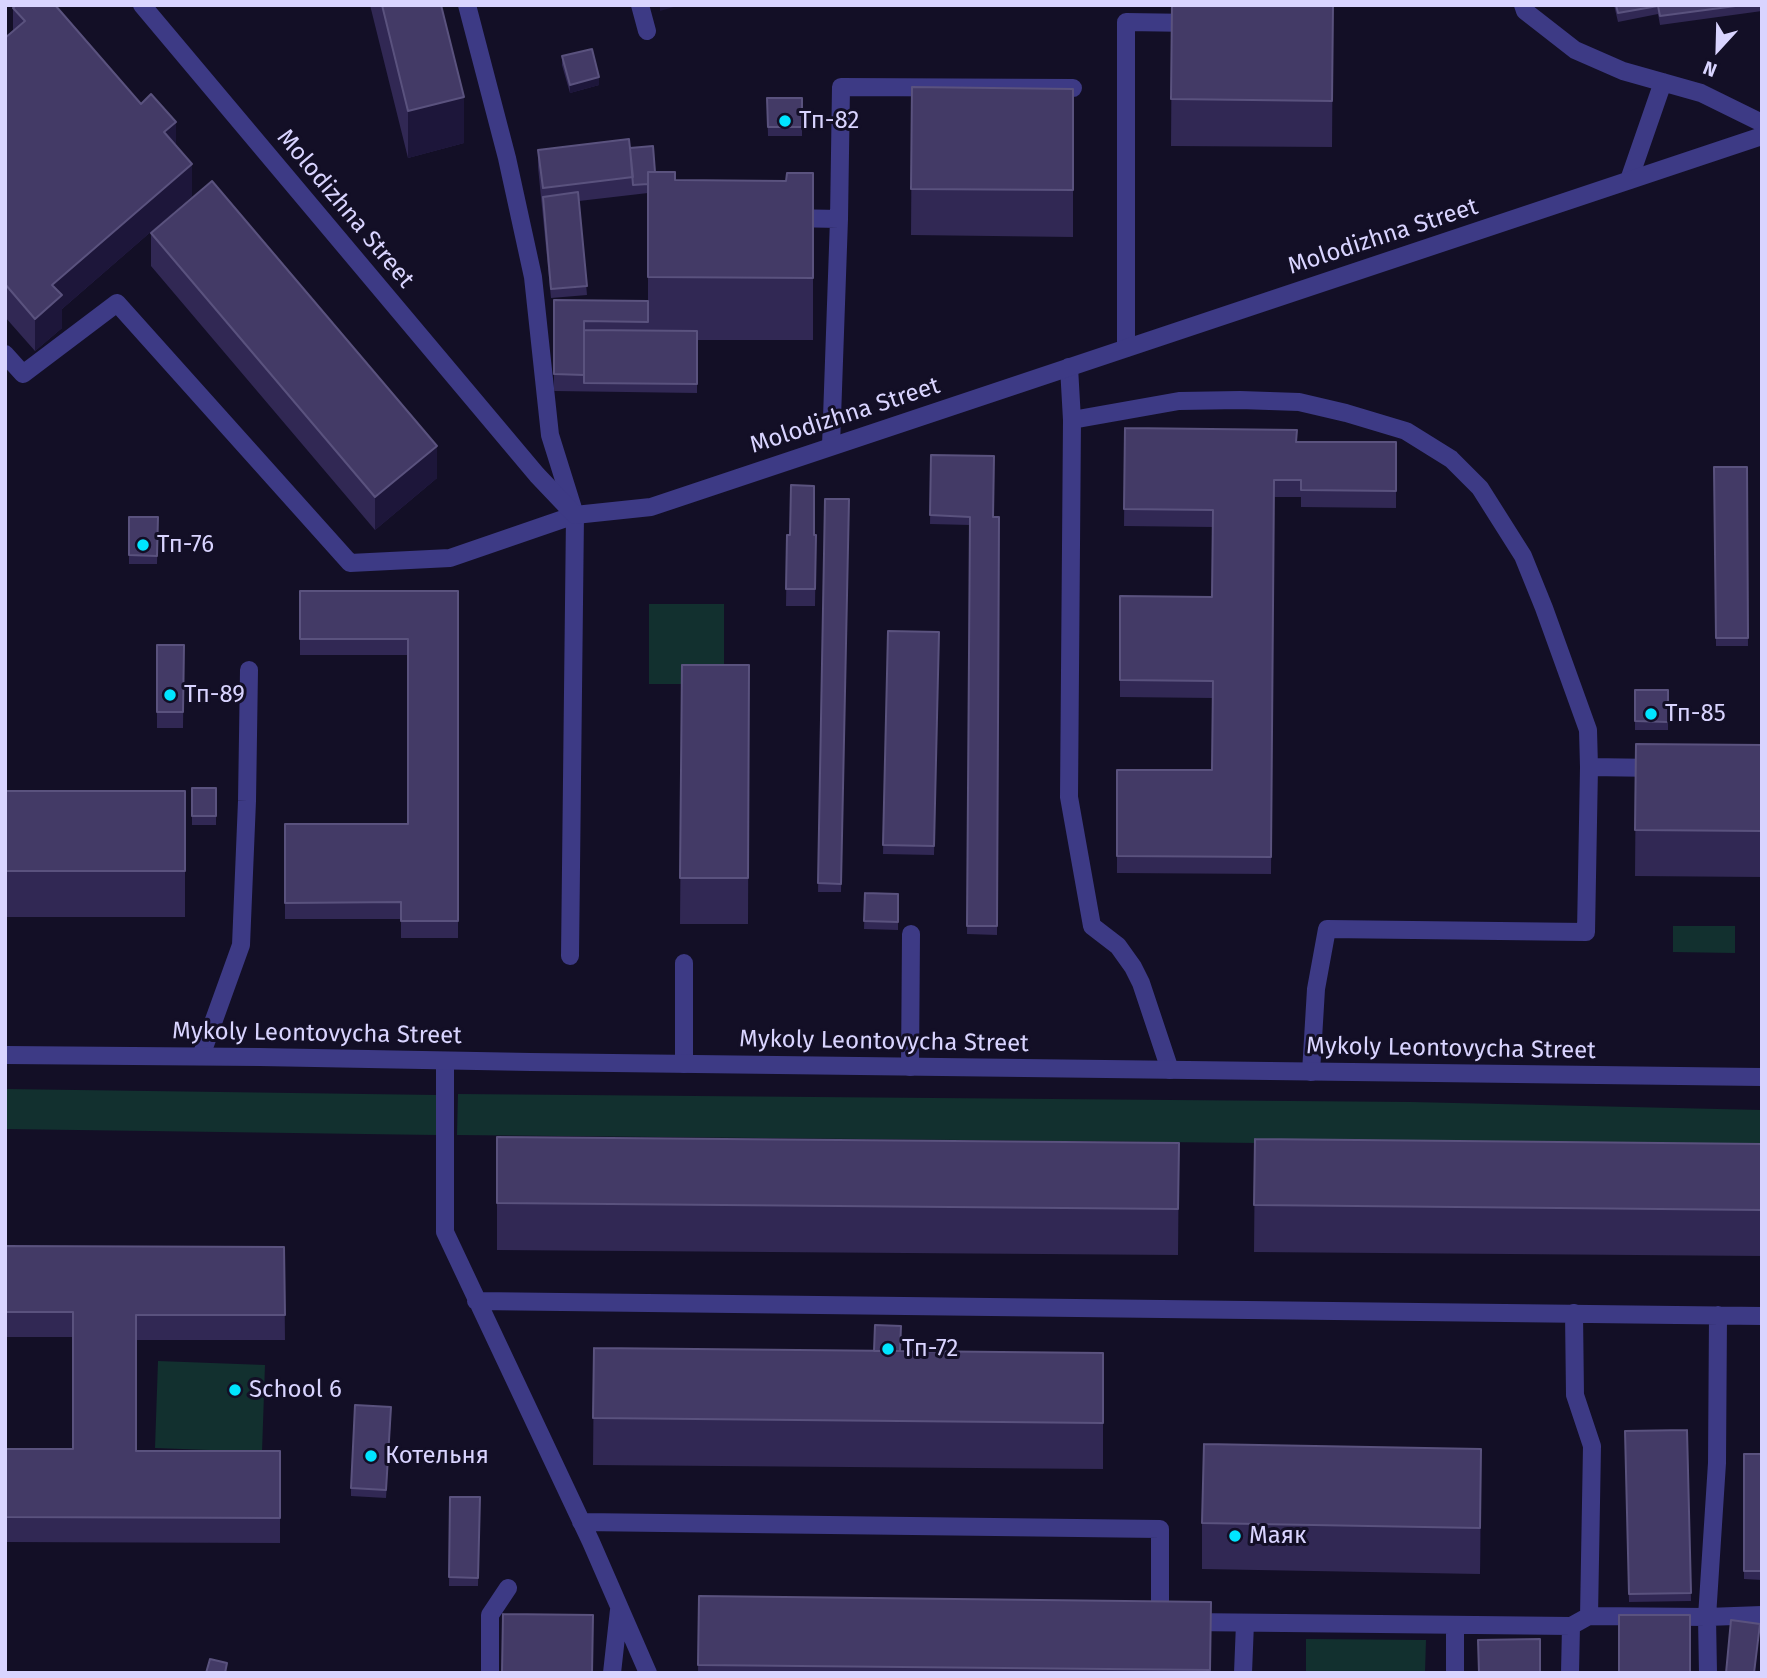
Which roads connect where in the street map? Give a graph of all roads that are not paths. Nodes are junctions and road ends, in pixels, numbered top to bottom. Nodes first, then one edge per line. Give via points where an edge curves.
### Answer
1 (142, 5) edge
2 (467, 5) edge
3 (639, 5) edge
4 (1523, 5) edge
5 (1215, 23) edge
6 (647, 31) dead end
7 (1663, 82) junction
8 (1073, 88) edge
9 (1762, 123) edge
10 (1762, 136) edge
11 (1629, 180) junction
12 (770, 218) edge
13 (839, 219) junction
14 (1126, 348) junction
15 (5, 354) edge
16 (1069, 367) junction
17 (1072, 420) junction
18 (831, 446) junction
19 (575, 515) junction
20 (249, 670) dead end
21 (1589, 767) junction
22 (1681, 768) edge
23 (911, 934) dead end
24 (570, 956) dead end
25 (684, 963) dead end
26 (5, 1055) edge
27 (201, 1056) junction
28 (445, 1061) junction
29 (684, 1064) junction
30 (910, 1067) junction
31 (1170, 1070) junction
32 (1311, 1072) junction
33 (1762, 1077) edge
34 (476, 1301) junction
35 (1574, 1313) junction
36 (1718, 1315) junction
37 (1762, 1315) edge
38 (582, 1522) junction
39 (508, 1588) dead end
40 (619, 1607) junction
41 (1762, 1615) edge
42 (1589, 1616) junction
43 (1707, 1617) junction
44 (1245, 1623) junction
45 (1455, 1625) junction
46 (1571, 1626) junction
47 (490, 1673) edge
48 (612, 1673) edge
49 (648, 1673) edge
50 (1243, 1673) edge
51 (1455, 1673) edge
52 (1570, 1673) edge
53 (1708, 1673) edge

1 - 19 street, Molodizhna Street
2 - 19 street via 533,277 545,309 550,435
3 - 6 street
4 - 7 street via 1575,50
5 - 14 street via 1126,22
7 - 9 street via 1701,93
7 - 11 street
8 - 13 street via 841,87
10 - 11 street, Molodizhna Street
11 - 14 street, Molodizhna Street
12 - 13 street
13 - 18 street
14 - 16 street, Molodizhna Street
15 - 19 street via 23,374 117,303 350,564 450,558
16 - 17 street
16 - 18 street, Molodizhna Street
17 - 21 street via 1179,401 1299,402 1406,431 1451,459 1480,488 1523,556 1588,730
17 - 31 street via 1069,797 1092,926 1118,946 1133,967
18 - 19 street, Molodizhna Street via 650,507
19 - 24 street
20 - 27 street via 241,945
21 - 22 street
21 - 32 street via 1586,932 1327,929 1316,989
23 - 30 street
25 - 29 street
26 - 27 street, Mykoly Leontovycha Street
27 - 28 street, Mykoly Leontovycha Street
28 - 29 street, Mykoly Leontovycha Street
28 - 34 street via 445,1232
29 - 30 street, Mykoly Leontovycha Street
30 - 31 street, Mykoly Leontovycha Street
31 - 32 street, Mykoly Leontovycha Street
32 - 33 street, Mykoly Leontovycha Street
34 - 35 street
34 - 38 street
35 - 36 street
35 - 42 street via 1575,1395 1592,1446
36 - 37 street
36 - 43 street via 1717,1463
38 - 40 street
38 - 44 street via 1160,1529 1159,1621
39 - 47 street via 490,1615
40 - 48 street
40 - 49 street
41 - 43 street
42 - 43 street
42 - 46 street
43 - 53 street
44 - 45 street
44 - 50 street
45 - 46 street
45 - 51 street
46 - 52 street

